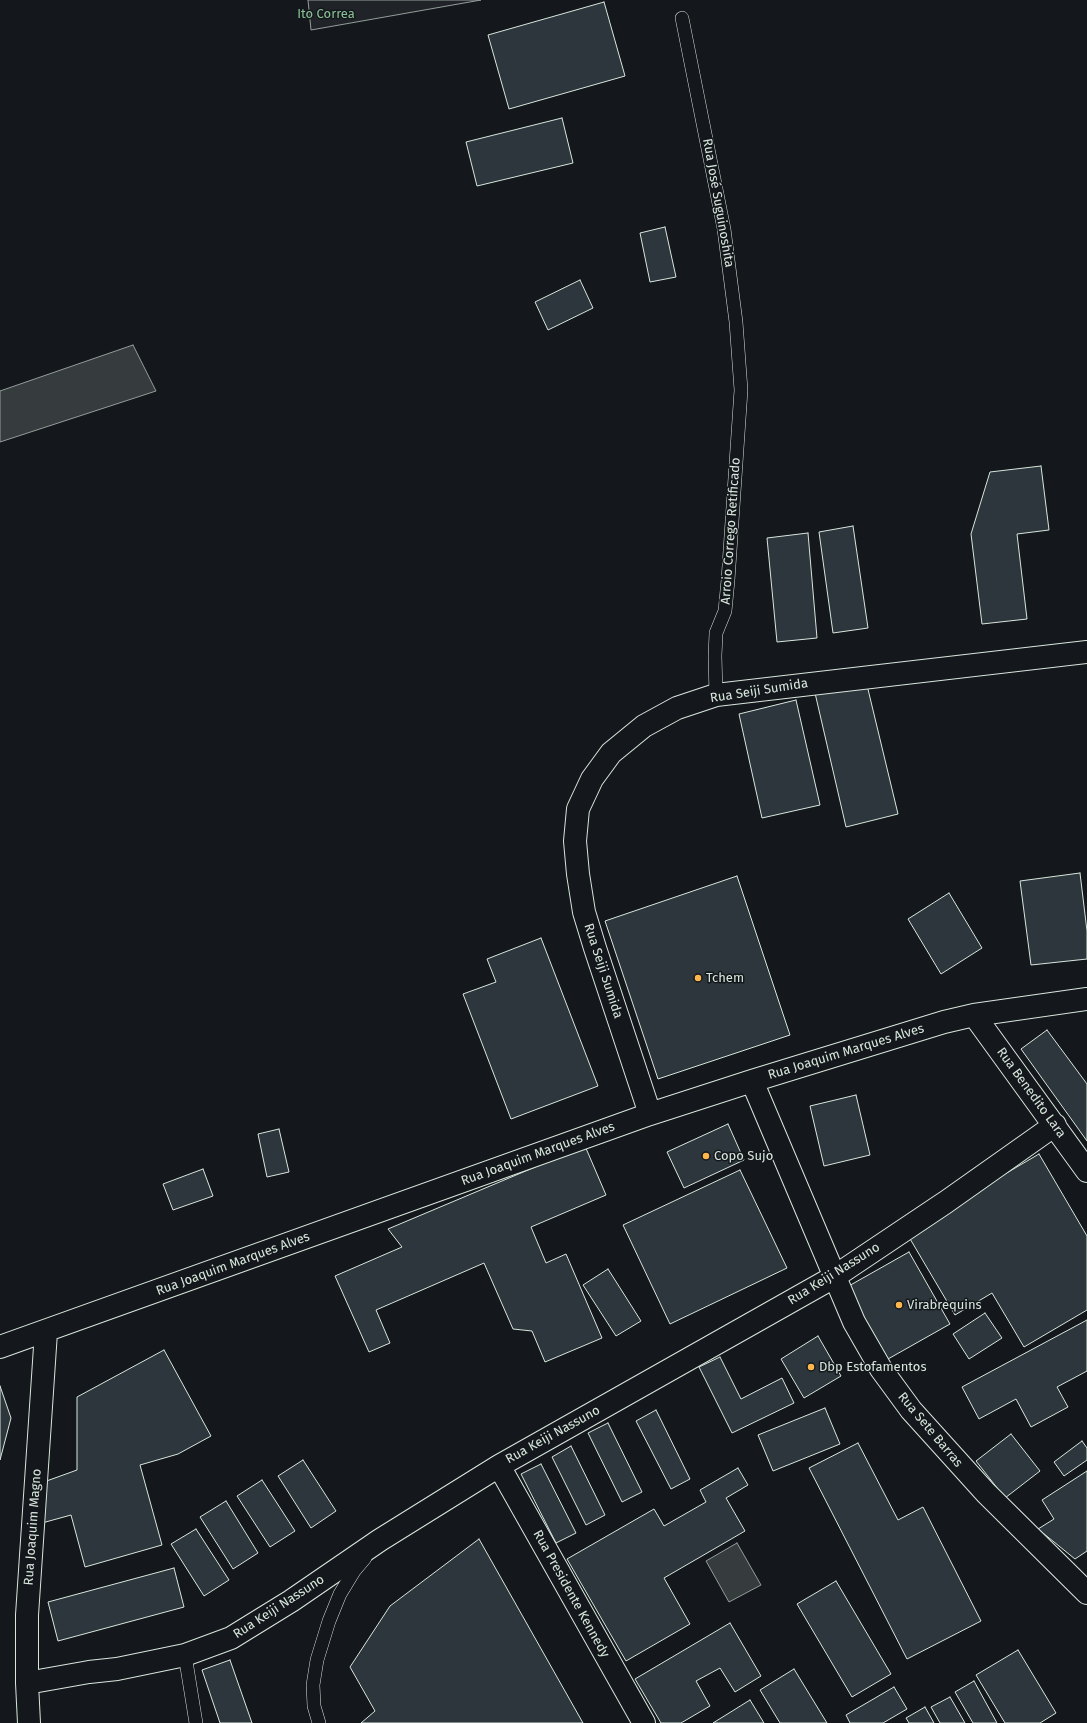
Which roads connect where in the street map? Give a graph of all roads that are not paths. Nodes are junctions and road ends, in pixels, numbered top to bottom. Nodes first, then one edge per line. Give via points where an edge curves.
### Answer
1 (682, 18) dead end
2 (741, 390) joint
3 (1087, 652) edge
4 (716, 695) junction
5 (1087, 999) edge
6 (974, 1015) junction
7 (752, 1081) junction
8 (650, 1114) junction
9 (1055, 1125) junction
10 (1087, 1171) edge
11 (834, 1277) junction
12 (46, 1332) junction
13 (0, 1347) edge
14 (499, 1466) junction
15 (380, 1540) junction
16 (1087, 1593) edge
17 (186, 1656) junction
18 (27, 1683) junction
19 (29, 1723) edge
20 (196, 1723) edge
21 (319, 1723) edge
22 (644, 1723) edge

1 - 2 lane, Rua José Suguinoshita via 724,229 736,322
2 - 4 lane, Arroio Corrego Retificado via 725,611 716,633
3 - 4 street, Rua Seiji Sumida
4 - 8 street, Rua Seiji Sumida via 677,708 644,726 616,748 592,780 578,809 575,841 584,912
5 - 6 street, Rua Joaquim Marques Alves
6 - 7 street, Rua Joaquim Marques Alves
6 - 9 street, Rua Benedito Lara
7 - 8 street, Rua Joaquim Marques Alves
7 - 11 street, Rua Sete Barras
8 - 12 street, Rua Joaquim Marques Alves
9 - 10 street, Rua Benedito Lara
9 - 11 street, Rua Keiji Nassuno
11 - 14 street, Rua Keiji Nassuno
11 - 16 street, Rua Sete Barras via 854,1322 881,1369 911,1410 986,1493
12 - 13 street, Rua Joaquim Marques Alves
12 - 18 street, Rua Joaquim Magno via 27,1615
14 - 15 street, Rua Keiji Nassuno
14 - 22 street, Rua Presidente Kennedy
15 - 17 street, Rua Keiji Nassuno via 291,1601 231,1638
15 - 21 lane via 354,1571 340,1594 329,1621 317,1660 313,1685 314,1706
17 - 18 street, Rua Keiji Nassuno
17 - 20 lane
18 - 19 street, Rua Joaquim Magno

